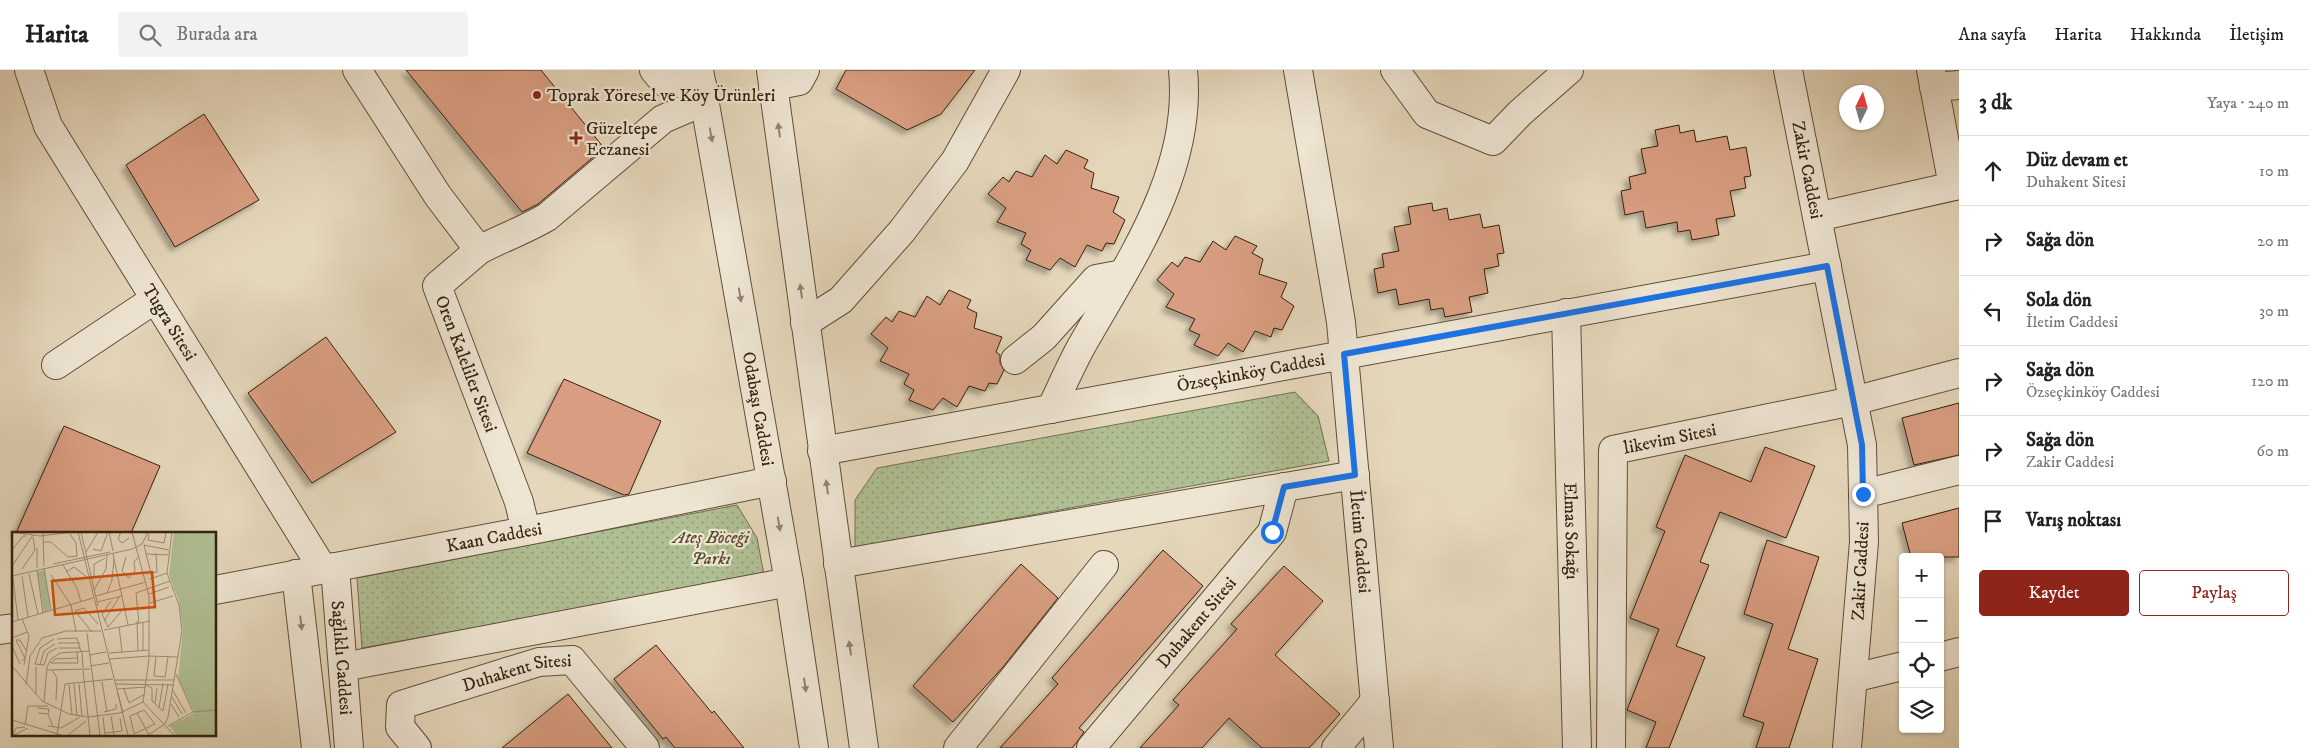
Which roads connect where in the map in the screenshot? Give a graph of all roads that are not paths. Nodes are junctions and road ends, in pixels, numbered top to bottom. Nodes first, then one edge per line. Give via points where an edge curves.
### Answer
1 (29, 70) edge
2 (357, 70) edge
3 (654, 70) edge
4 (805, 70) edge
5 (1006, 70) edge
6 (1183, 70) edge
7 (1298, 70) edge
8 (1395, 70) edge
9 (1569, 70) edge
10 (1788, 70) edge
11 (772, 78) edge
12 (1941, 81) edge
13 (702, 85) edge
14 (1956, 185) edge
15 (1817, 217) junction
16 (479, 250) junction
17 (1827, 266) junction
18 (1123, 274) junction
19 (155, 299) junction
20 (1566, 313) junction
21 (805, 323) junction
22 (1344, 354) junction
23 (1015, 360) dead end
24 (56, 365) dead end
25 (1959, 373) edge
26 (1853, 401) junction
27 (1051, 409) junction
28 (822, 451) junction
29 (1959, 470) edge
30 (1355, 475) junction
31 (772, 481) junction
32 (1284, 487) junction
33 (1863, 494) junction
34 (526, 531) junction
35 (838, 564) junction
36 (1104, 565) dead end
37 (329, 568) junction
38 (296, 574) junction
39 (789, 582) junction
40 (216, 590) edge
41 (1959, 652) edge
42 (1944, 656) edge
43 (343, 667) junction
44 (1899, 667) edge
45 (1853, 678) junction
46 (1375, 701) junction
47 (316, 748) edge
48 (349, 748) edge
49 (417, 748) edge
50 (646, 748) edge
51 (814, 748) edge
52 (864, 748) edge
53 (958, 748) edge
54 (1091, 748) edge
55 (1336, 748) edge
56 (1379, 748) edge
57 (1577, 748) edge
58 (1611, 748) edge
59 (1847, 748) edge

1 - 19 street, Tugra Sitesi via 48,126
2 - 16 street via 438,196
3 - 13 street via 664,82
4 - 11 street via 800,81
5 - 21 street via 955,161 902,231 841,300
6 - 18 street via 1185,97 1173,167 1140,245
7 - 22 street, İletim Caddesi
8 - 9 street via 1427,114 1493,141
10 - 15 street, Zakir Caddesi
21 -> 11 street
12 - 14 street
13 - 16 street via 547,217
13 -> 31 street, Odabaşı Caddesi
14 - 15 street
15 - 17 street, Zakir Caddesi
16 - 34 street, Oren Kaleliler Sitesi via 437,286 519,502
17 - 20 street, Özseçkinköy Caddesi
17 - 26 street, Zakir Caddesi
18 - 23 street via 1096,279 1044,337
18 - 27 street via 1080,349
19 - 24 street
19 - 37 street, Tugra Sitesi
20 - 22 street, Özseçkinköy Caddesi
20 - 57 street, Elmas Sokağı
21 - 28 street
22 - 27 street, Özseçkinköy Caddesi
22 - 30 street, İletim Caddesi
25 - 26 street, likevim Sitesi
26 - 33 street, Zakir Caddesi via 1862,445
26 - 58 street, likevim Sitesi via 1613,450
27 - 28 street, Özseçkinköy Caddesi
35 -> 28 street
29 - 33 street
30 - 32 street
30 - 46 street, İletim Caddesi
31 - 34 street, Kaan Caddesi
31 -> 39 street, Odabaşı Caddesi
32 - 35 street
32 - 54 street, Duhakent Sitesi via 1272,532
33 - 45 street, Zakir Caddesi via 1864,542
34 - 37 street, Kaan Caddesi
52 -> 35 street
36 - 53 street
37 - 38 street, Kaan Caddesi
37 - 43 street, Sağlıklı Caddesi
38 - 40 street, Kaan Caddesi
38 -> 47 street, Sağlıklı Caddesi
39 - 43 street
39 -> 51 street, Odabaşı Caddesi
41 - 42 street
43 - 48 street, Sağlıklı Caddesi
44 - 45 street
45 - 59 street, Zakir Caddesi
46 - 55 street
46 - 56 street, İletim Caddesi
49 - 50 street, Duhakent Sitesi via 400,727 401,705 539,662 572,660

